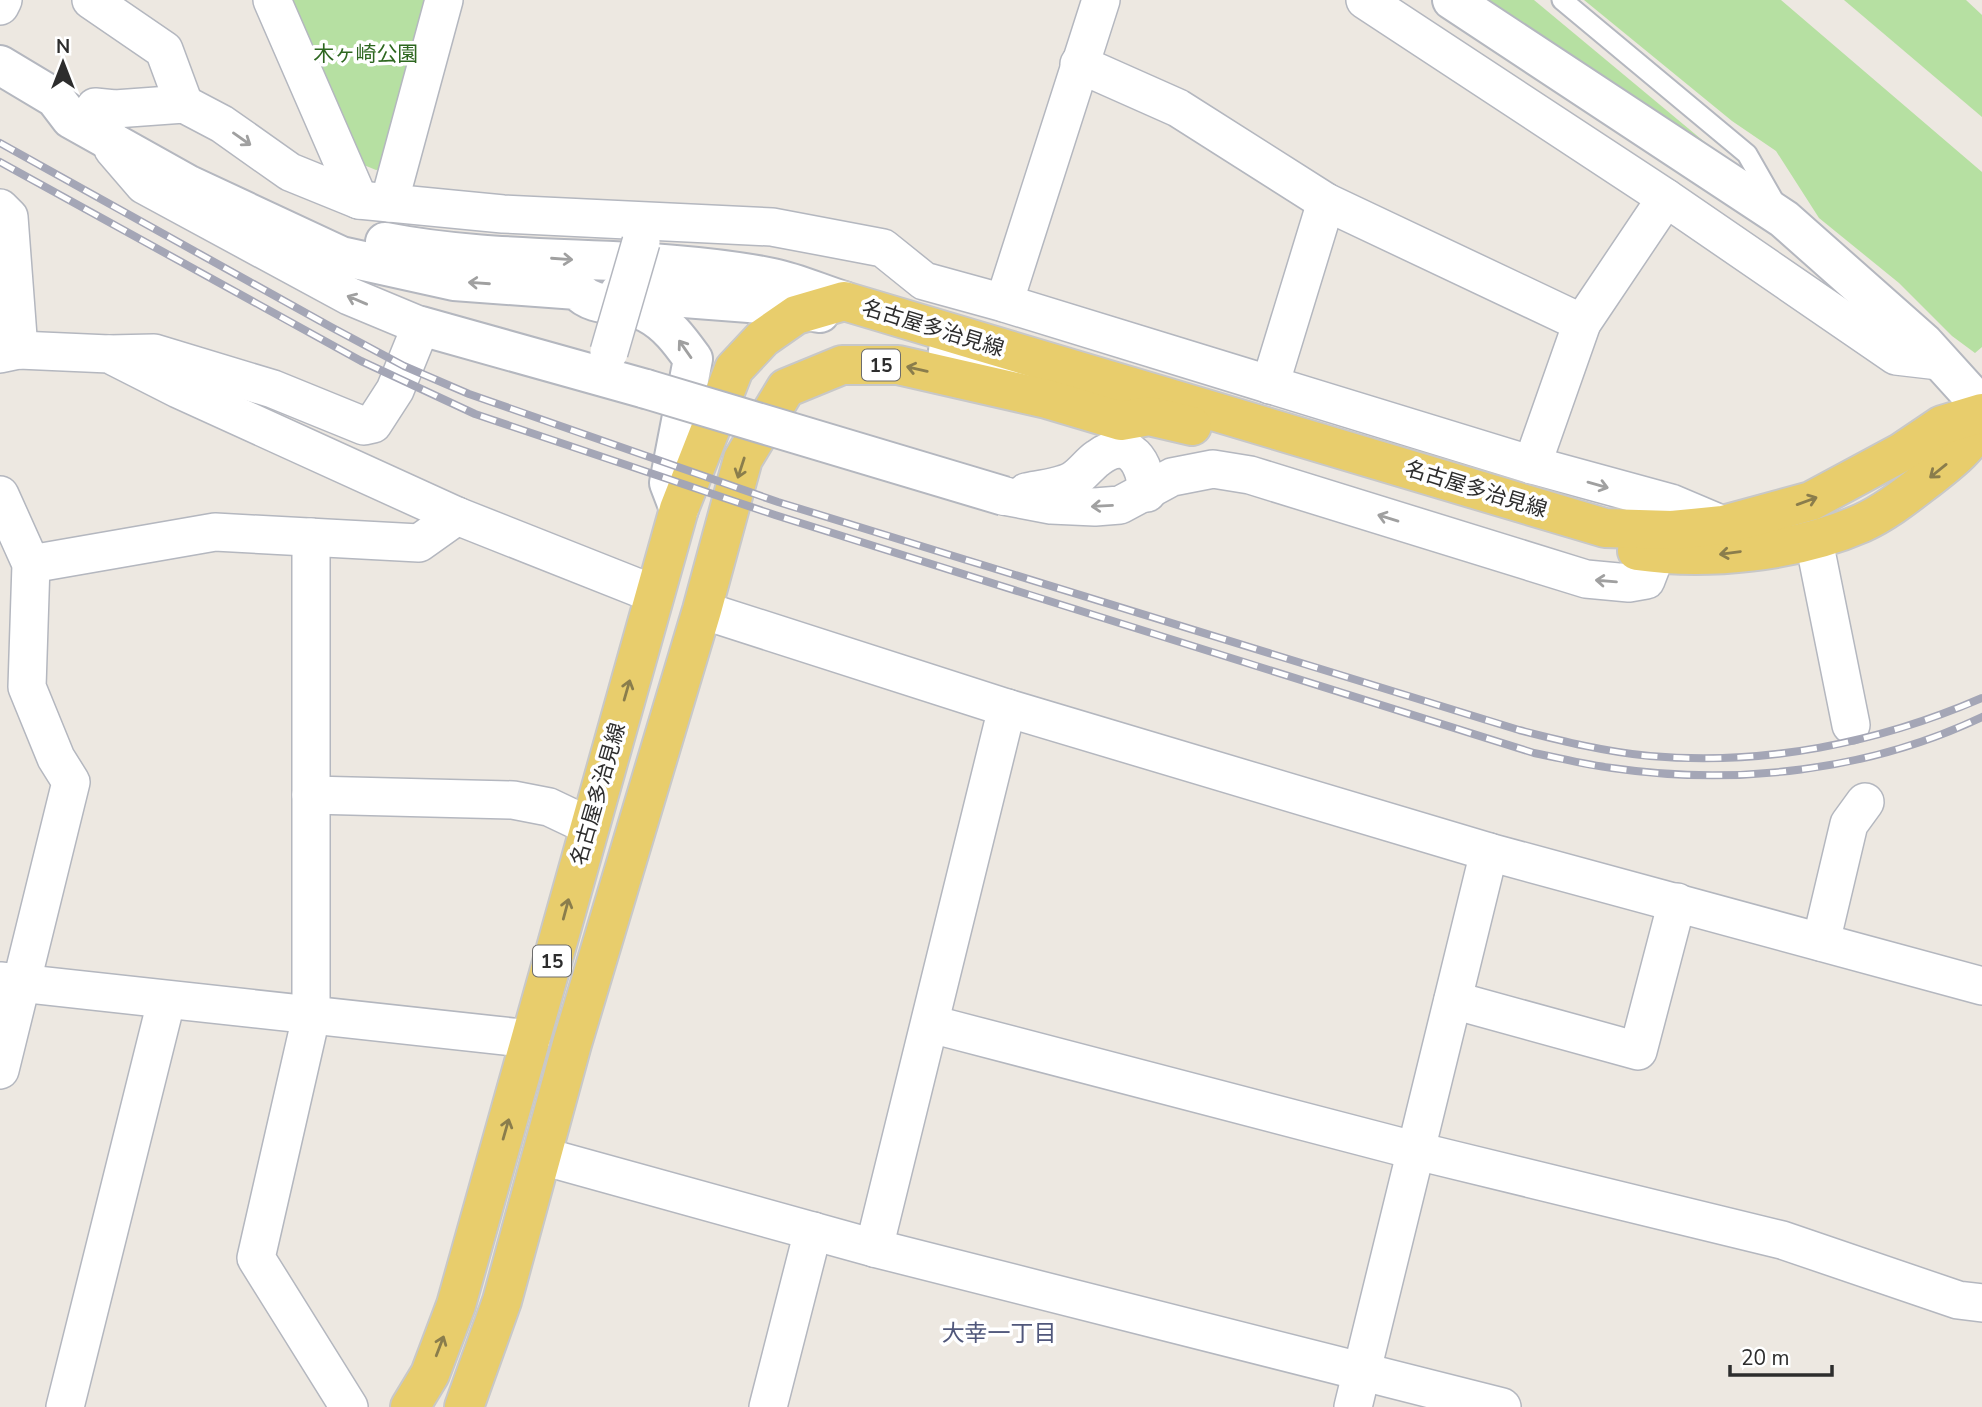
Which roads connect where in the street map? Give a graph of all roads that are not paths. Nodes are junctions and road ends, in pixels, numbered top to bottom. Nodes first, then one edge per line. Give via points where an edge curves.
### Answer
1 (3, 0) edge
2 (91, 0) edge
3 (272, 0) edge
4 (444, 0) edge
5 (1101, 0) edge
6 (1365, 0) edge
7 (1452, 0) edge
8 (1562, 0) edge
9 (0, 6) edge
10 (1079, 64) junction
11 (0, 65) edge
12 (184, 104) junction
13 (103, 124) junction
14 (1666, 198) junction
15 (374, 202) junction
16 (1326, 202) junction
17 (0, 208) edge
18 (1784, 219) junction
19 (644, 232) junction
20 (577, 290) junction
21 (1004, 303) junction
22 (829, 307) junction
23 (1582, 323) junction
24 (421, 326) junction
25 (9, 352) edge
26 (109, 354) junction
27 (1939, 361) junction
28 (606, 363) junction
29 (1270, 385) junction
30 (1982, 407) edge
31 (1982, 413) edge
32 (1149, 416) junction
33 (1982, 421) edge
34 (1532, 465) junction
35 (1147, 493) junction
36 (0, 495) edge
37 (1004, 496) junction
38 (679, 509) junction
39 (457, 516) junction
40 (1723, 525) junction
41 (311, 537) junction
42 (1814, 541) junction
43 (1656, 554) junction
44 (31, 564) junction
45 (654, 594) junction
46 (702, 610) junction
47 (13, 691) edge
48 (1007, 708) junction
49 (1851, 725) dead end
50 (311, 795) junction
51 (1865, 802) dead end
52 (589, 826) junction
53 (1489, 852) junction
54 (1677, 902) junction
55 (1821, 942) junction
56 (11, 982) edge
57 (1982, 986) edge
58 (1453, 1000) junction
59 (166, 1002) junction
60 (311, 1017) junction
61 (931, 1024) junction
62 (531, 1039) junction
63 (0, 1070) edge
64 (1417, 1151) junction
65 (542, 1156) junction
66 (813, 1231) junction
67 (874, 1248) junction
68 (1982, 1303) edge
69 (1362, 1372) junction
70 (470, 1396) edge
71 (65, 1407) edge
72 (349, 1407) edge
73 (410, 1407) edge
74 (768, 1407) edge
75 (1353, 1407) edge
76 (1502, 1407) edge

1 - 9 street
2 - 12 street via 164,50
3 - 15 street
4 - 15 street
5 - 10 street
6 - 14 street
7 - 18 street
8 - 18 lane via 1746,154
10 - 16 street via 1178,108
10 - 21 street
11 - 13 street via 55,98 79,100
12 - 13 street via 115,109
12 -> 15 street via 222,124 290,173
20 -> 13 street via 454,281 341,256 189,185
13 -> 22 street via 329,228 444,251 774,278
24 -> 13 street via 349,296 144,186 113,149
14 - 23 street
14 - 27 street via 1896,356
15 - 19 street
16 - 23 street
16 - 29 street
17 - 25 street via 9,217
18 - 27 street
19 - 21 street via 772,226 883,248 924,281
19 - 28 street, bridge
20 - 22 street
38 -> 20 street via 669,483 693,359 673,331 646,312 586,300
21 - 29 street
22 - 32 street
22 - 38 main road, 名古屋多治見線 / 15 via 796,315 763,338 734,369
22 - 40 main road, 名古屋多治見線 / 15 via 1605,528 1672,530
23 - 34 street
24 - 26 street via 395,390 373,424 364,426 273,389 154,353
24 - 28 street
25 - 26 street
26 - 39 street
27 - 30 street
28 - 37 street, bridge via 646,389
29 - 34 street
40 -> 31 main road, 名古屋多治見線 / 15 via 1811,501 1942,425
32 - 43 main road, 名古屋多治見線 / 15 via 1492,517 1593,544
32 -> 46 main road, 名古屋多治見線 / 15 via 1121,421 1048,399 898,365 842,365 786,388 743,459
33 -> 42 main road, 名古屋多治見線 / 15 via 1972,443 1898,502
34 -> 40 street via 1671,503
35 -> 37 street via 1120,505 1095,507
35 - 37 street via 1143,463 1119,450 1100,456 1073,480
43 -> 35 street via 1646,580 1586,579 1250,475 1213,469 1172,477
36 - 44 street
38 - 45 main road, 名古屋多治見線 / 15
39 - 41 street via 419,543
39 - 45 street
41 - 44 street via 215,532
41 - 50 street
42 -> 43 main road, 名古屋多治見線 / 15 via 1702,557
42 - 49 street
44 - 47 street
52 -> 45 main road, 名古屋多治見線 / 15
46 - 48 street
46 - 65 main road, 名古屋多治見線 / 15 via 628,850
47 - 56 street via 71,782
48 - 53 street
48 - 61 street
50 - 52 street via 513,800 549,807
50 - 60 street
51 - 55 street via 1849,824
62 -> 52 main road, 名古屋多治見線 / 15
53 - 54 street
53 - 58 street
54 - 55 street
54 - 58 street via 1638,1051
55 - 57 street
56 - 59 street
56 - 63 street
58 - 64 street
59 - 60 street
59 - 71 street
60 - 62 street
60 - 72 street via 256,1258
61 - 64 street
61 - 67 street
73 -> 62 main road, 名古屋多治見線 / 15 via 430,1374 456,1305
64 - 68 street via 1782,1240 1958,1300
64 - 69 street
65 - 66 street
65 - 70 main road, 名古屋多治見線 / 15
66 - 67 street
66 - 74 street
67 - 69 street
69 - 75 street
69 - 76 street

